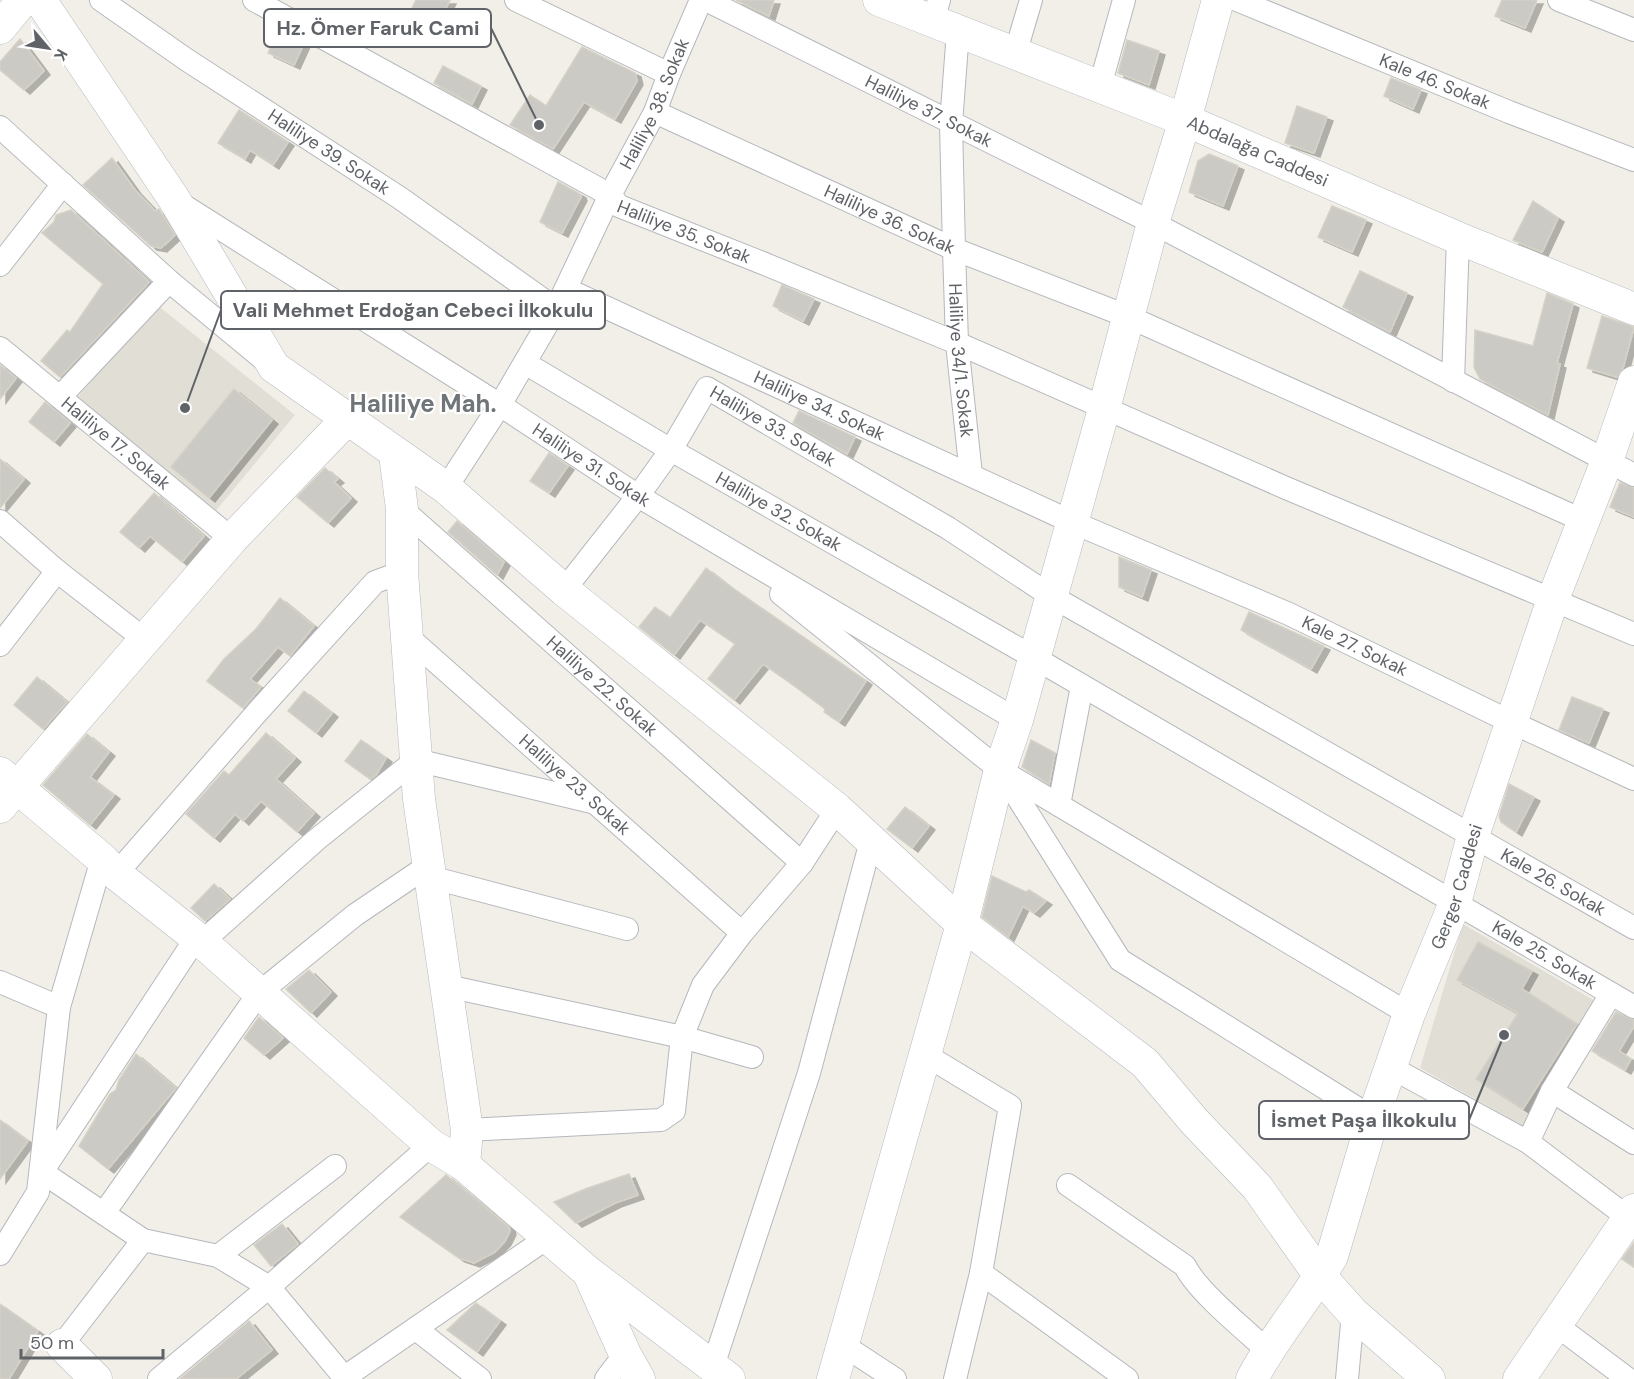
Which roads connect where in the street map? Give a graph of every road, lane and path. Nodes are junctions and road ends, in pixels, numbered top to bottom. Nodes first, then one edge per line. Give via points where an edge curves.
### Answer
1 (23, 0) edge
2 (40, 0) edge
3 (101, 0) edge
4 (254, 0) edge
5 (516, 0) edge
6 (701, 0) edge
7 (706, 0) edge
8 (879, 0) edge
9 (1031, 0) edge
10 (1124, 0) edge
11 (1218, 0) edge
12 (1237, 0) edge
13 (1559, 0) edge
14 (943, 17) edge
15 (0, 28) edge
16 (1634, 30) edge
17 (1015, 54) junction
18 (669, 74) junction
19 (1100, 86) junction
20 (655, 112) junction
21 (1185, 120) junction
22 (951, 124) junction
23 (0, 127) edge
24 (1634, 160) edge
25 (63, 183) junction
26 (610, 195) junction
27 (174, 199) junction
28 (1153, 223) junction
29 (1458, 238) junction
30 (954, 249) junction
31 (0, 265) edge
32 (169, 281) junction
33 (566, 289) junction
34 (556, 309) junction
35 (1634, 309) edge
36 (1130, 317) junction
37 (957, 343) junction
38 (0, 348) edge
39 (721, 360) junction
40 (525, 363) junction
41 (274, 367) junction
42 (1453, 381) junction
43 (1634, 382) edge
44 (707, 387) junction
45 (60, 397) junction
46 (500, 405) junction
47 (1104, 409) junction
48 (346, 420) junction
49 (671, 450) junction
50 (396, 454) junction
51 (1606, 461) junction
52 (971, 475) junction
53 (1634, 475) edge
54 (446, 488) junction
55 (638, 496) junction
56 (402, 509) junction
57 (1582, 520) junction
58 (0, 521) edge
59 (1072, 522) junction
60 (232, 539) junction
61 (719, 544) junction
62 (57, 571) junction
63 (402, 572) junction
64 (564, 590) junction
65 (1051, 596) junction
66 (1553, 599) junction
67 (1634, 634) edge
68 (407, 636) junction
69 (144, 639) junction
70 (0, 645) edge
71 (1033, 657) junction
72 (1082, 686) junction
73 (1017, 720) junction
74 (1512, 722) junction
75 (416, 760) junction
76 (1000, 770) junction
77 (1634, 779) edge
78 (6, 790) edge
79 (596, 803) junction
80 (1059, 805) junction
81 (837, 809) junction
82 (1473, 836) junction
83 (871, 841) junction
84 (802, 863) junction
85 (109, 866) junction
86 (429, 871) junction
87 (1455, 903) junction
88 (962, 924) junction
89 (1634, 928) edge
90 (627, 929) dead end
91 (742, 933) junction
92 (199, 940) junction
93 (0, 982) edge
94 (447, 986) junction
95 (259, 993) junction
96 (1611, 994) junction
97 (58, 1007) junction
98 (1634, 1007) edge
99 (1409, 1014) junction
100 (682, 1037) junction
101 (924, 1054) junction
102 (752, 1057) dead end
103 (1392, 1068) junction
104 (1552, 1091) junction
105 (1373, 1118) junction
106 (467, 1130) junction
107 (1528, 1143) junction
108 (1634, 1143) edge
109 (431, 1145) junction
110 (464, 1165) junction
111 (335, 1166) dead end
112 (42, 1172) junction
113 (1068, 1185) dead end
114 (104, 1213) junction
115 (1632, 1216) edge
116 (547, 1238) junction
117 (144, 1240) junction
118 (0, 1254) edge
119 (218, 1256) junction
120 (588, 1272) junction
121 (981, 1273) junction
122 (1320, 1276) junction
123 (269, 1287) junction
124 (1353, 1313) junction
125 (1556, 1325) junction
126 (416, 1329) junction
127 (62, 1345) joint
128 (843, 1345) junction
129 (1267, 1350) junction
130 (632, 1367) edge
131 (721, 1372) edge
132 (343, 1378) edge
133 (96, 1379) edge
134 (159, 1379) edge
135 (480, 1379) edge
136 (606, 1379) edge
137 (833, 1379) edge
138 (895, 1379) edge
139 (955, 1379) edge
140 (1127, 1379) edge
141 (1252, 1379) edge
142 (1347, 1379) edge
143 (1428, 1379) edge
144 (1519, 1379) edge
145 (1628, 1379) edge

1 - 15 street
2 - 27 street
3 - 34 street, Haliliye 39. Sokak via 400,198
4 - 26 street, Haliliye 35. Sokak
5 - 18 street
6 - 18 street, Haliliye 38. Sokak
7 - 22 street, Haliliye 37. Sokak
8 - 14 street, Abdalağa Caddesi
9 - 17 street
10 - 19 street
11 - 21 street
12 - 24 street, Kale 46. Sokak
13 - 16 street
14 - 17 street, Abdalağa Caddesi
14 - 22 street, Haliliye 34/1. Sokak
17 - 19 street, Abdalağa Caddesi
18 - 20 street, Haliliye 38. Sokak
19 - 21 street, Abdalağa Caddesi
20 - 26 street, Haliliye 38. Sokak
20 - 30 street, Haliliye 36. Sokak
21 - 28 street
21 - 29 street, Abdalağa Caddesi
22 - 28 street, Haliliye 37. Sokak
22 - 30 street, Haliliye 34/1. Sokak
23 - 25 street
25 - 31 street
25 - 32 street
26 - 33 street, Haliliye 38. Sokak
26 - 37 street, Haliliye 35. Sokak via 619,206
27 - 41 street
27 - 46 street, Haliliye 31. Sokak
28 - 36 street
28 - 42 street, Haliliye 37. Sokak
29 - 35 street, Abdalağa Caddesi
29 - 42 street
30 - 36 street, Haliliye 36. Sokak
30 - 37 street, Haliliye 34/1. Sokak
32 - 41 street
32 - 45 street
33 - 34 street, Haliliye 38. Sokak
33 - 39 street, Haliliye 34. Sokak
34 - 40 street, Haliliye 38. Sokak
36 - 47 street
36 - 57 street, Haliliye 36. Sokak
37 - 47 street, Haliliye 35. Sokak
37 - 52 street, Haliliye 34/1. Sokak
38 - 45 street, Haliliye 17. Sokak
39 - 44 street
39 - 52 street, Haliliye 34. Sokak
40 - 46 street, Haliliye 38. Sokak
40 - 49 street, Haliliye 32. Sokak
41 - 48 street
42 - 51 street, Haliliye 37. Sokak
43 - 51 street, Gerger Caddesi
44 - 49 street, Haliliye 33. Sokak
44 - 65 street, Haliliye 33. Sokak via 948,528
45 - 60 street, Haliliye 17. Sokak
46 - 54 street, Haliliye 38. Sokak
46 - 55 street, Haliliye 31. Sokak
47 - 59 street
47 - 66 street, Haliliye 35. Sokak
48 - 50 street
48 - 60 street
49 - 55 street, Haliliye 33. Sokak
49 - 71 street, Haliliye 32. Sokak
50 - 54 street
50 - 56 street
51 - 53 street, Haliliye 37. Sokak
51 - 57 street, Gerger Caddesi
52 - 59 street, Haliliye 34. Sokak
54 - 64 street
55 - 61 street, Haliliye 31. Sokak
55 - 64 street, Haliliye 33. Sokak
56 - 63 street
56 - 84 street, Haliliye 22. Sokak
57 - 66 street, Gerger Caddesi
58 - 62 street
59 - 65 street
59 - 74 street, Kale 27. Sokak via 1289,614
60 - 69 street
61 - 73 street, Haliliye 31. Sokak
61 - 76 street
62 - 69 street
62 - 70 street
63 - 68 street
63 - 85 street via 375,582
64 - 81 street
65 - 71 street
65 - 82 street, Haliliye 33. Sokak
66 - 67 street, Haliliye 35. Sokak
66 - 74 street, Gerger Caddesi
68 - 75 street
68 - 79 street, Haliliye 23. Sokak
69 - 78 street
71 - 72 street, Haliliye 32. Sokak
71 - 73 street
72 - 80 street
72 - 87 street, Kale 25. Sokak
73 - 76 street
74 - 77 street, Kale 27. Sokak
74 - 82 street, Gerger Caddesi
75 - 79 street
75 - 86 street
75 - 92 street
76 - 80 street
76 - 88 street
76 - 105 street via 1120,960
78 - 85 street
79 - 91 street, Haliliye 23. Sokak
80 - 99 street
81 - 83 street
81 - 84 street
82 - 87 street, Gerger Caddesi
82 - 89 street, Kale 26. Sokak
83 - 88 street
83 - 131 street via 809,1073
84 - 91 street
85 - 92 street
85 - 97 street
86 - 90 street
86 - 94 street
86 - 95 street via 355,915
87 - 96 street, Kale 25. Sokak
87 - 99 street, Gerger Caddesi
88 - 101 street
88 - 122 street via 1144,1063 1257,1187
91 - 100 street via 703,985
92 - 95 street
92 - 112 street
93 - 97 street
94 - 100 street
94 - 106 street
95 - 109 street
95 - 114 street
96 - 98 street, Kale 25. Sokak
96 - 104 street
97 - 112 street
99 - 103 street, Gerger Caddesi
100 - 102 street
100 - 106 street via 674,1111 661,1120
101 - 121 street via 1010,1106
101 - 128 street
103 - 105 street, Gerger Caddesi
103 - 107 street
104 - 107 street
104 - 108 street
105 - 122 street, Gerger Caddesi via 1332,1256
106 - 110 street
107 - 115 street
109 - 110 street
109 - 123 street
110 - 116 street
111 - 119 street
112 - 114 street
112 - 118 street via 38,1192
113 - 129 street via 1185,1266 1204,1291
114 - 117 street
115 - 125 street
116 - 120 street
116 - 126 street
117 - 119 street
117 - 127 street
119 - 123 street
120 - 130 street
120 - 131 street
121 - 139 street
121 - 140 street
122 - 124 street
122 - 129 street, Gerger Caddesi
123 - 132 street
123 - 134 street
124 - 142 street
124 - 143 street
125 - 144 street
125 - 145 street
126 - 132 street
126 - 135 street
127 - 133 street
128 - 137 street
128 - 138 street
129 - 141 street, Gerger Caddesi
130 - 136 street

